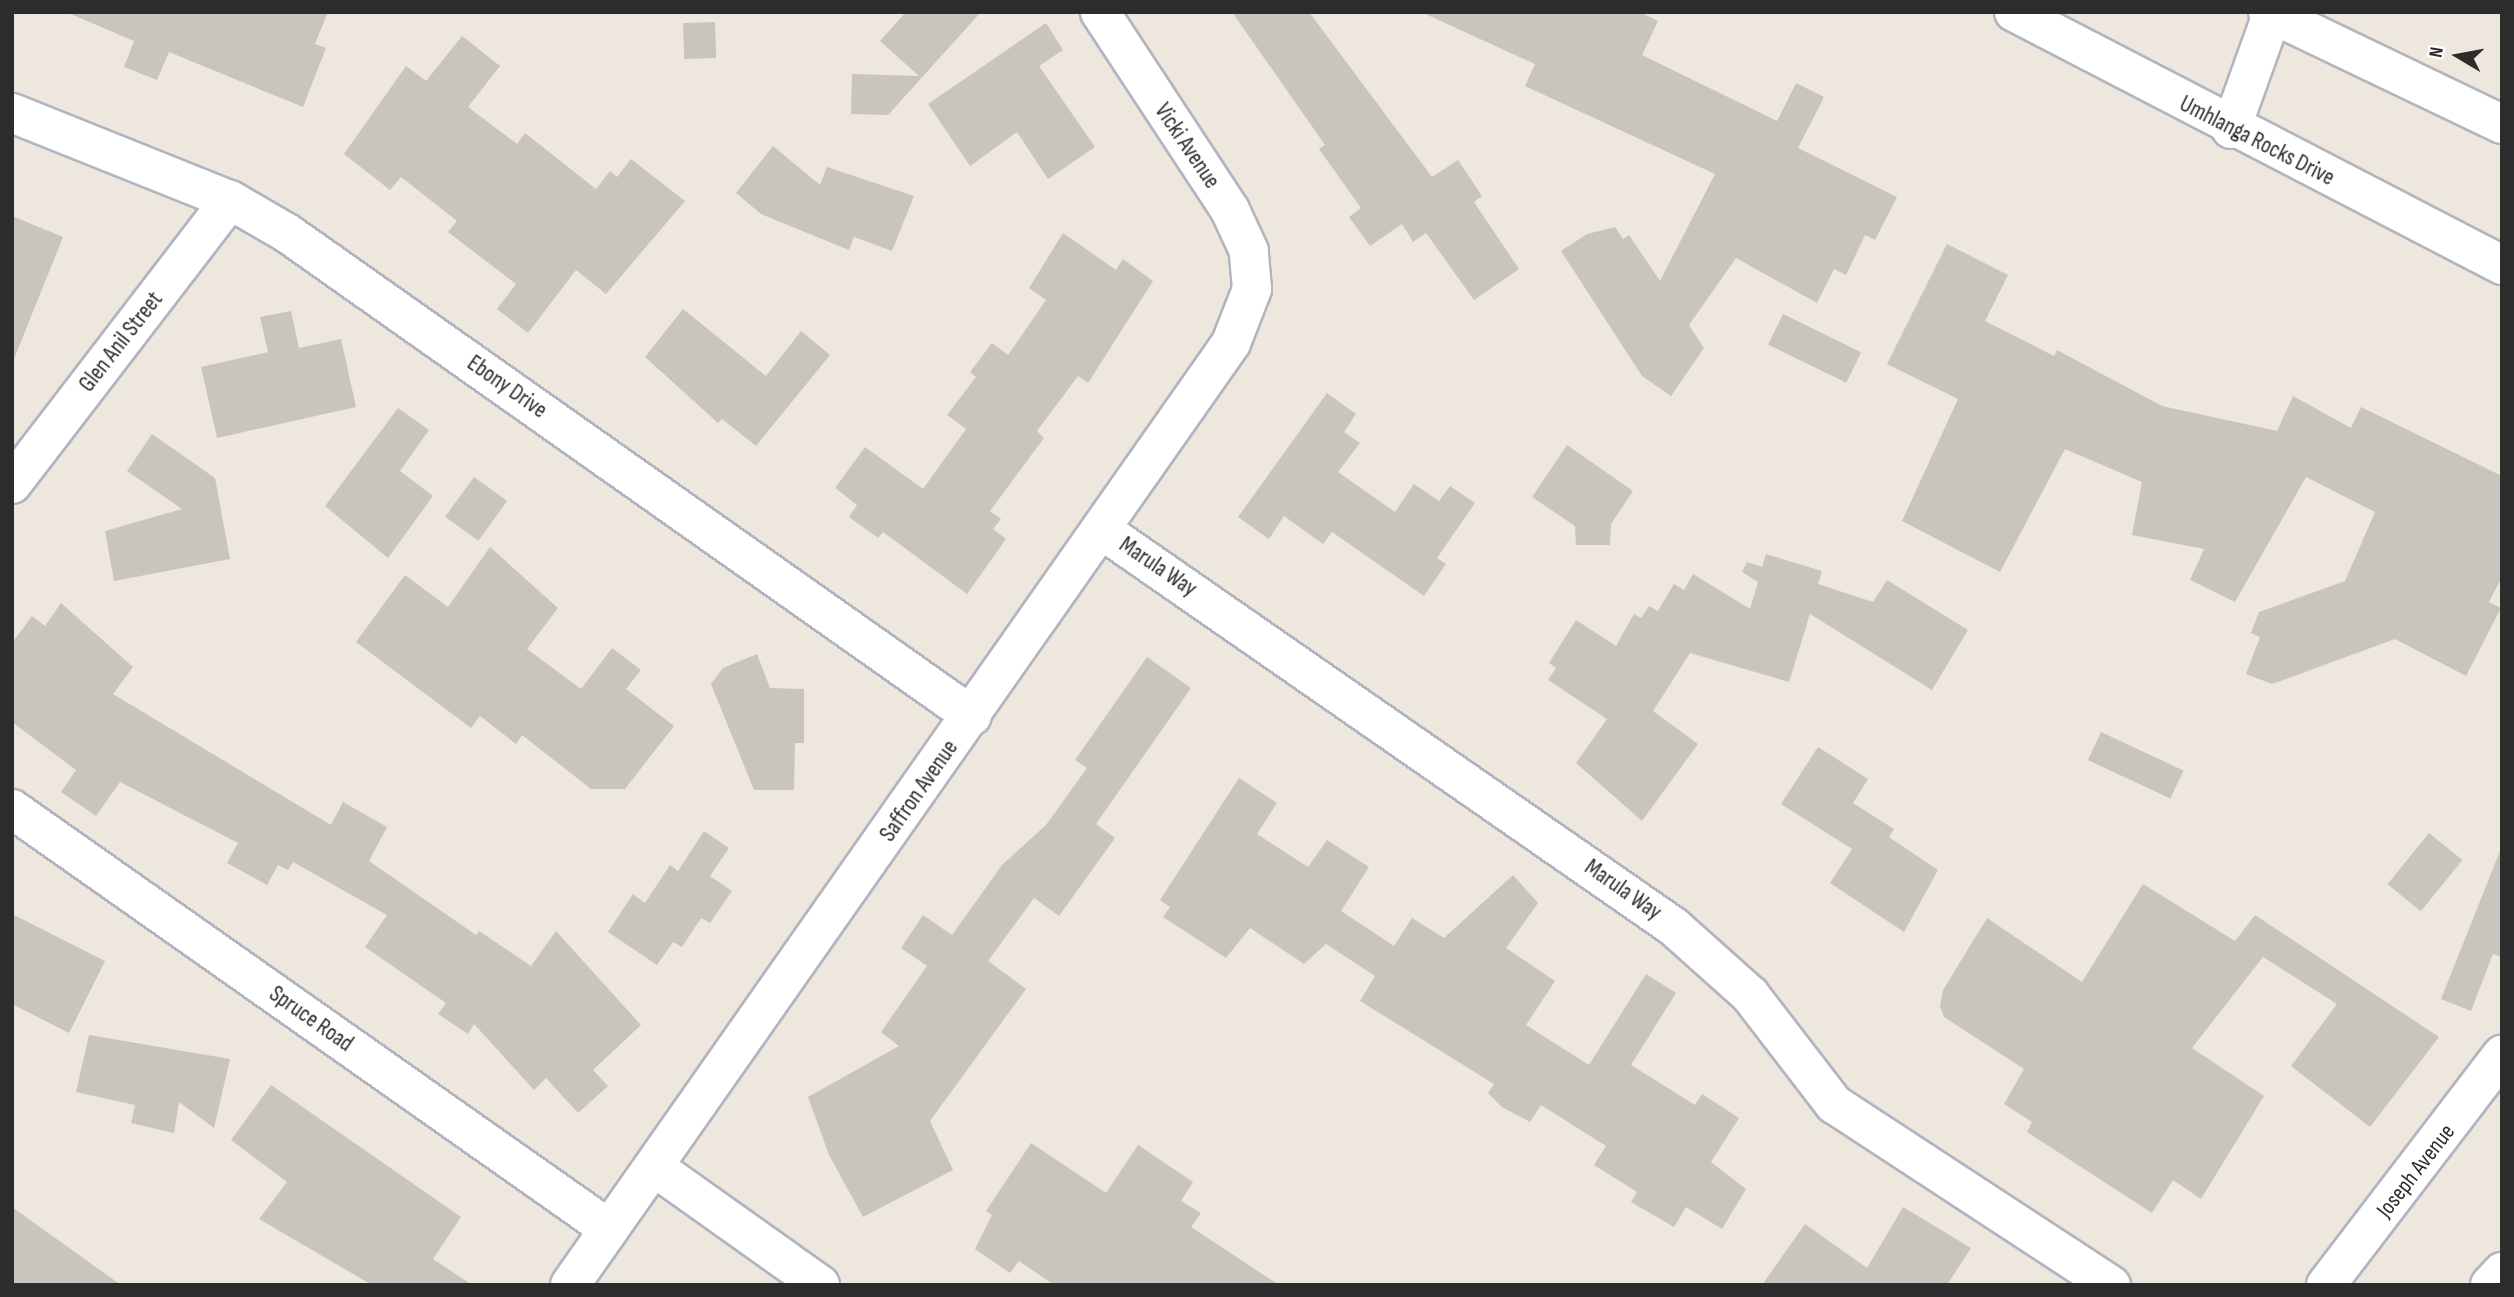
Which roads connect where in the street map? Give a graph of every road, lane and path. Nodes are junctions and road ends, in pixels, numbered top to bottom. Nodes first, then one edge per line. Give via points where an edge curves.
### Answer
1 (1100, 12) edge
2 (2014, 12) edge
3 (2271, 13) edge
4 (12, 113) edge
5 (2502, 124) edge
6 (2231, 129) junction
7 (230, 200) junction
8 (2502, 265) edge
9 (1252, 289) joint
10 (12, 484) edge
11 (1102, 530) junction
12 (972, 716) junction
13 (12, 809) edge
14 (2502, 1055) edge
15 (657, 1169) junction
16 (609, 1229) junction
17 (2502, 1272) edge
18 (570, 1285) edge
19 (820, 1285) edge
20 (2111, 1285) edge
21 (2326, 1285) edge
22 (2490, 1285) edge

1 - 9 street, Vicki Avenue via 1230,210 1249,251
2 - 6 street, Umhlanga Rocks Drive
3 - 5 street
3 - 6 street
4 - 7 street, Ebony Drive
6 - 8 street, Umhlanga Rocks Drive
7 - 10 street, Glen Anil Street
7 - 12 street, Ebony Drive via 400,311
9 - 11 street, Saffron Avenue via 1231,343
11 - 12 street, Saffron Avenue
11 - 20 street, Marula Way via 1674,927 1750,995 1815,1084 1843,1111
12 - 15 street, Saffron Avenue
13 - 16 street, Spruce Road
14 - 21 street, Joseph Avenue
15 - 16 street, Saffron Avenue
15 - 19 street
16 - 18 street, Saffron Avenue
17 - 22 street

